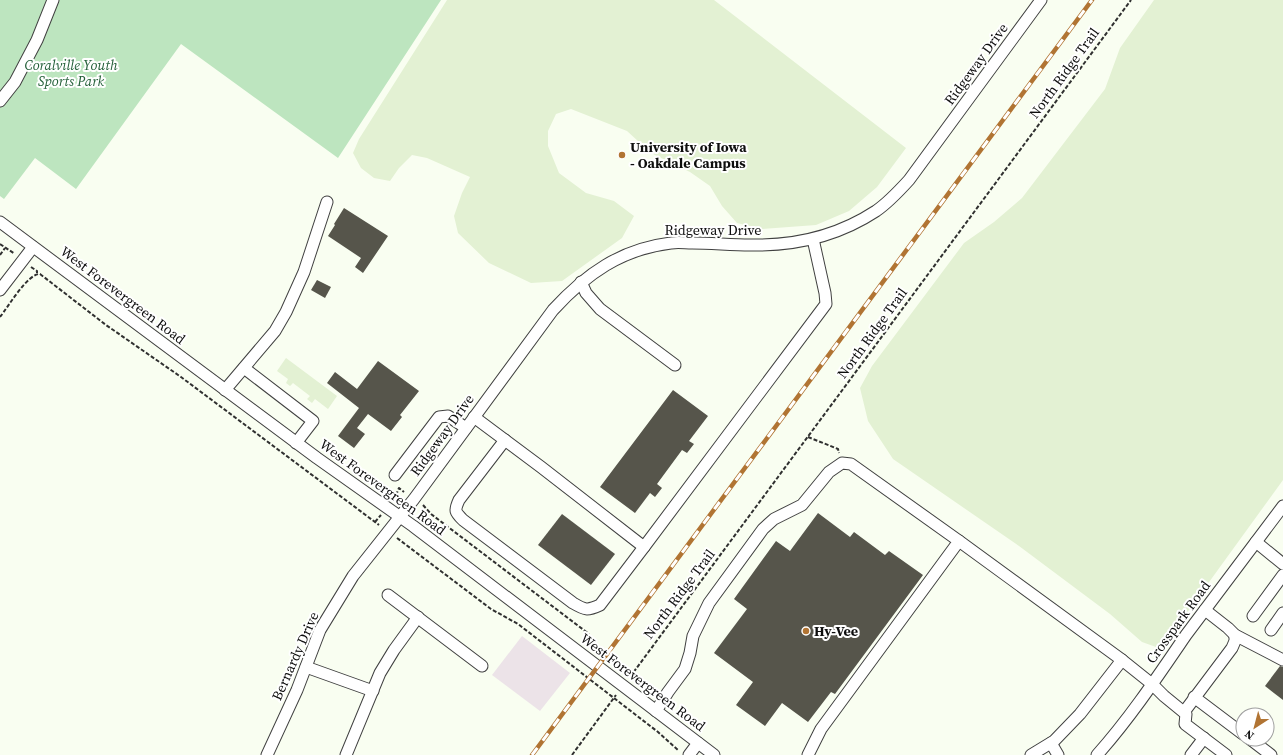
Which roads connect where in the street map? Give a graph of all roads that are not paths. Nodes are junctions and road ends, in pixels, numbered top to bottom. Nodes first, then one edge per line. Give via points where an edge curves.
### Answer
1 (53, 0) edge
2 (1041, 0) edge
3 (0, 101) edge
4 (326, 202) dead end
5 (0, 222) edge
6 (813, 238) junction
7 (32, 247) junction
8 (581, 282) junction
9 (0, 290) edge
10 (675, 365) dead end
11 (244, 368) junction
12 (225, 390) junction
13 (474, 417) junction
14 (466, 428) junction
15 (505, 440) junction
16 (296, 443) junction
17 (395, 475) dead end
18 (1283, 506) edge
19 (401, 517) junction
20 (958, 541) junction
21 (1256, 542) junction
22 (644, 547) junction
23 (1283, 572) edge
24 (388, 595) dead end
25 (1205, 610) junction
26 (1283, 613) edge
27 (1253, 616) dead end
28 (418, 617) junction
29 (1271, 630) dead end
30 (1235, 635) junction
31 (1122, 660) junction
32 (1283, 660) edge
33 (482, 666) dead end
34 (306, 667) junction
35 (1152, 684) junction
36 (373, 691) junction
37 (1194, 698) junction
38 (656, 711) junction
39 (1184, 712) junction
40 (1235, 728) edge
41 (1204, 738) junction
42 (698, 743) junction
43 (1051, 743) junction
44 (1260, 747) edge
45 (267, 755) edge
46 (346, 755) edge
47 (689, 755) edge
48 (714, 755) edge
49 (808, 755) edge
50 (1031, 755) edge
51 (1058, 755) edge
52 (1097, 755) edge
53 (1191, 755) edge
54 (1226, 755) edge
55 (1271, 755) edge

1 - 3 street via 37,40 15,82
2 - 6 street, Ridgeway Drive via 909,180 893,197 860,220
4 - 11 street via 304,272 286,312 275,331
5 - 7 street, West Forevergreen Road
6 - 8 street, Ridgeway Drive via 778,245 672,242 634,251 612,261
6 - 22 street via 826,304
7 - 9 street
7 - 12 street, West Forevergreen Road
8 - 10 street via 586,293 600,309
8 - 13 street, Ridgeway Drive via 553,310
11 - 12 street
11 - 16 street via 313,421
12 - 16 street, West Forevergreen Road
13 - 14 street, Ridgeway Drive
13 - 15 street
14 - 17 street via 448,416 438,417
14 - 19 street, Ridgeway Drive
15 - 22 street
15 - 22 street via 458,500 456,513 463,520 584,610 600,605
16 - 19 street, West Forevergreen Road
18 - 21 street, Crosspark Road
19 - 34 street, Bernardy Drive via 354,576 320,630
19 - 38 street, West Forevergreen Road
20 - 31 street
20 - 38 street via 857,468 842,463 829,472 802,505 774,519 763,529 709,603 693,636 685,669
20 - 49 street via 821,729
21 - 23 street
21 - 25 street, Crosspark Road
23 - 27 street
24 - 28 street
25 - 30 street
25 - 35 street, Crosspark Road
26 - 29 street
28 - 33 street
28 - 36 street via 384,667
30 - 32 street
30 - 37 street via 1232,648
31 - 35 street
31 - 43 street via 1080,714
34 - 36 street
34 - 45 street, Bernardy Drive
35 - 39 street
35 - 52 street, Crosspark Road
36 - 46 street
37 - 39 street
37 - 40 street
38 - 42 street, West Forevergreen Road
39 - 41 street via 1185,724
41 - 53 street
41 - 54 street
42 - 47 street
42 - 48 street, West Forevergreen Road
43 - 50 street
43 - 51 street
44 - 55 street

